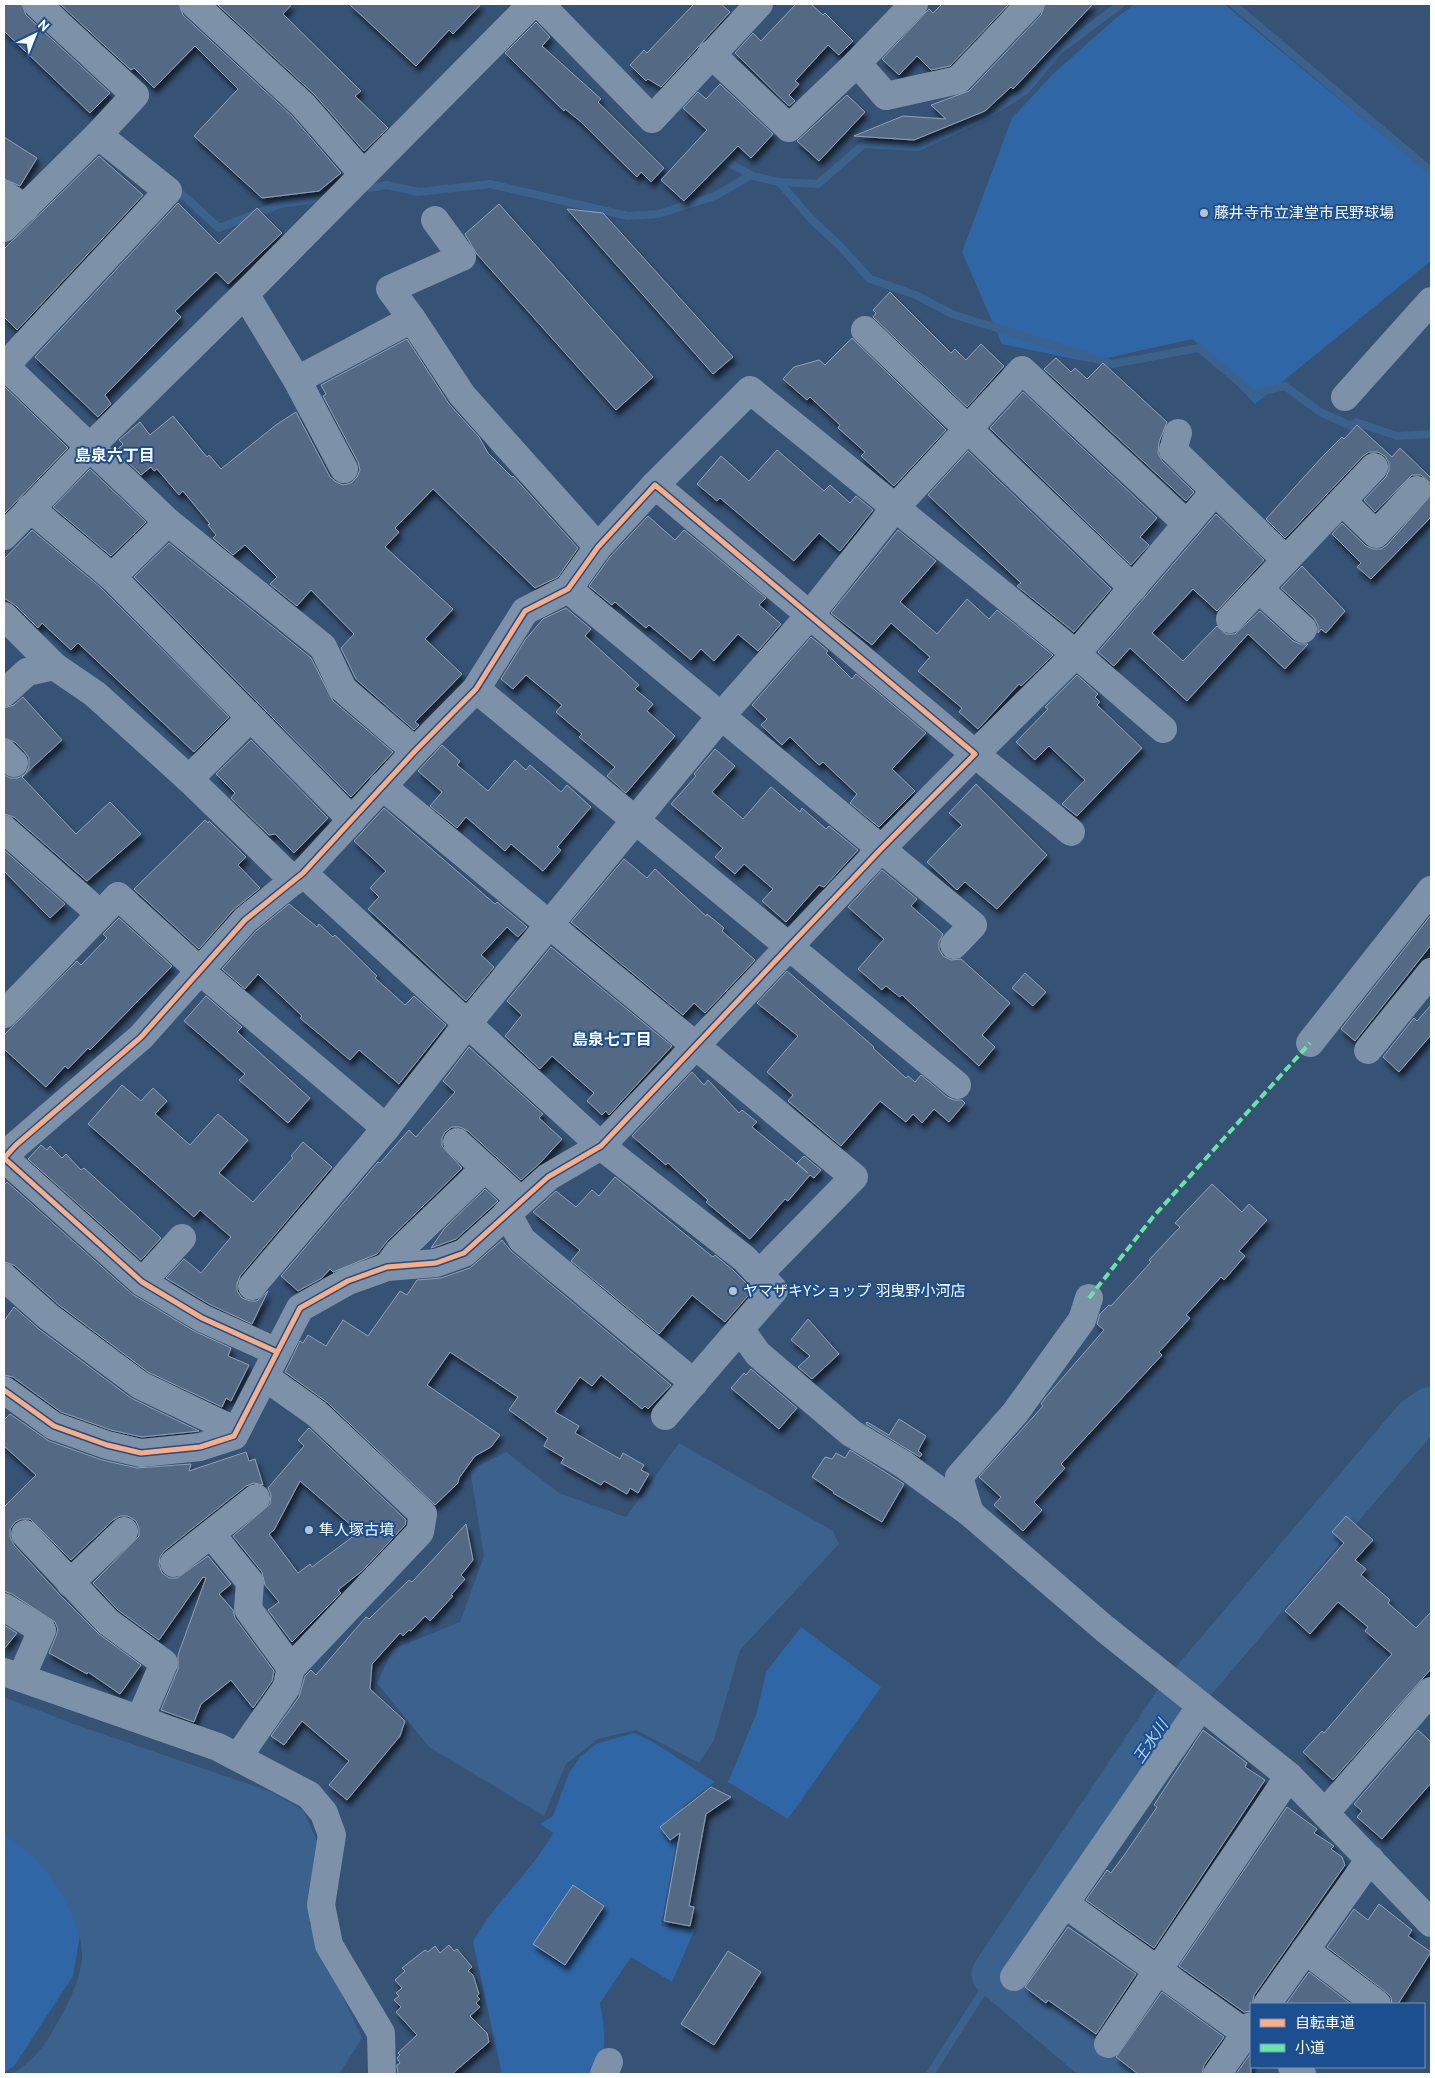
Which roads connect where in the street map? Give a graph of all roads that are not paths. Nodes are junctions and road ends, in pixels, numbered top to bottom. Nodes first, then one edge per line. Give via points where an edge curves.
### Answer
1 (37, 4) edge
2 (194, 4) edge
3 (532, 4) edge
4 (540, 4) edge
5 (759, 4) edge
6 (914, 4) edge
7 (1030, 4) edge
8 (712, 54) junction
9 (857, 64) junction
10 (98, 135) junction
11 (363, 174) junction
12 (14, 201) edge
13 (435, 220) dead end
14 (4, 228) edge
15 (245, 294) junction
16 (1431, 301) edge
17 (412, 320) junction
18 (865, 330) dead end
19 (4, 365) edge
20 (297, 380) junction
21 (1345, 396) dead end
22 (967, 430) junction
23 (1178, 432) dead end
24 (89, 448) junction
25 (1374, 467) dead end
26 (344, 469) dead end
27 (655, 485) junction
28 (1416, 490) dead end
29 (1215, 491) junction
30 (1342, 501) junction
31 (30, 508) junction
32 (894, 509) junction
33 (168, 522) junction
34 (1187, 524) junction
35 (4, 536) edge
36 (598, 547) junction
37 (1286, 560) junction
38 (112, 577) junction
39 (1133, 588) junction
40 (568, 589) junction
41 (1259, 589) junction
42 (4, 616) edge
43 (809, 616) junction
44 (1230, 619) dead end
45 (1302, 629) dead end
46 (1076, 654) junction
47 (54, 666) junction
48 (476, 689) junction
49 (4, 693) edge
50 (722, 715) junction
51 (250, 718) junction
52 (1163, 729) dead end
53 (415, 751) junction
54 (975, 754) junction
55 (190, 778) junction
56 (382, 786) junction
57 (636, 819) junction
58 (352, 820) junction
59 (4, 829) edge
60 (1071, 832) dead end
61 (880, 850) junction
62 (299, 877) junction
63 (1431, 890) edge
64 (100, 914) junction
65 (549, 925) junction
66 (954, 945) dead end
67 (790, 946) junction
68 (199, 970) junction
69 (1431, 972) edge
70 (4, 1014) edge
71 (468, 1022) junction
72 (1310, 1043) dead end
73 (696, 1046) junction
74 (1368, 1050) dead end
75 (957, 1085) dead end
76 (386, 1128) junction
77 (457, 1142) dead end
78 (601, 1146) junction
79 (485, 1168) junction
80 (514, 1207) junction
81 (182, 1238) dead end
82 (387, 1267) junction
83 (759, 1274) junction
84 (4, 1276) edge
85 (142, 1282) junction
86 (252, 1286) dead end
87 (1089, 1298) dead end
88 (740, 1329) junction
89 (277, 1352) junction
90 (265, 1377) junction
91 (694, 1382) junction
92 (4, 1390) edge
93 (665, 1416) dead end
94 (236, 1431) junction
95 (256, 1498) dead end
96 (970, 1513) junction
97 (124, 1531) dead end
98 (25, 1534) dead end
99 (210, 1534) junction
100 (174, 1563) dead end
101 (70, 1583) junction
102 (4, 1607) edge
103 (291, 1668) junction
104 (12, 1675) edge
105 (1431, 1691) edge
106 (1201, 1706) junction
107 (140, 1719) junction
108 (238, 1757) junction
109 (1289, 1776) junction
110 (1326, 1812) junction
111 (1370, 1859) junction
112 (1064, 1904) junction
113 (1431, 1923) edge
114 (1305, 1950) junction
115 (1157, 1971) junction
116 (1014, 1978) dead end
117 (1268, 2003) edge
118 (1376, 2003) edge
119 (1250, 2032) edge
120 (1108, 2044) dead end
121 (382, 2074) edge
122 (1217, 2074) edge

1 - 10 street via 135,95
2 - 11 street via 303,105
3 - 11 street
4 - 8 street via 652,119
5 - 8 street
6 - 9 street
7 - 9 street via 958,80 886,96
8 - 9 street via 789,128
10 - 12 street
10 - 19 street via 168,191
11 - 15 street
12 - 14 street
13 - 17 street via 462,257 390,289
15 - 20 street
15 - 24 street
16 - 21 street
17 - 20 street
17 - 36 street via 462,395
18 - 22 street
19 - 24 street
20 - 26 street
22 - 32 street
22 - 34 street via 1022,370
22 - 39 street
23 - 29 street via 1173,450
24 - 31 street
24 - 33 street
25 - 30 street
27 - 32 street via 750,390
27 - 36 street
27 - 43 street
28 - 30 street via 1376,534
29 - 34 street
29 - 37 street
30 - 37 street
31 - 35 street
31 - 38 street
32 - 43 street
32 - 46 street
33 - 38 street
33 - 53 street via 323,647 343,689
34 - 39 street
36 - 40 street
37 - 41 street
38 - 51 street
39 - 46 street
40 - 48 street via 525,611
40 - 50 street
41 - 44 street
41 - 45 street
42 - 47 street
43 - 50 street
43 - 54 street
46 - 52 street
46 - 54 street
47 - 49 street via 27,672
47 - 55 street via 95,694
48 - 53 street
48 - 57 street
50 - 57 street
50 - 61 street
51 - 55 street
51 - 58 street
53 - 56 street
54 - 60 street
54 - 61 street
55 - 62 street
56 - 58 street
56 - 65 street
57 - 65 street
57 - 67 street
58 - 62 street
59 - 64 street
61 - 66 street via 972,925
61 - 67 street
62 - 68 street via 245,920
62 - 71 street
63 - 72 street
64 - 68 street via 118,896
64 - 70 street
65 - 71 street
65 - 73 street
67 - 73 street
67 - 75 street
68 - 76 street
68 - 85 street via 142,1037 4,1158
69 - 74 street
71 - 76 street
71 - 78 street
73 - 78 street
73 - 83 street via 854,1177
76 - 86 street
77 - 79 street
78 - 80 street via 548,1177
78 - 83 street via 745,1259
79 - 80 street
79 - 82 street via 398,1252
80 - 82 street via 464,1253 436,1263
80 - 91 street via 522,1240
81 - 85 street
82 - 89 street via 348,1280 300,1308
83 - 88 street via 774,1290
84 - 94 street via 76,1338 140,1385
85 - 89 street via 202,1318
87 - 96 street via 1082,1320 1015,1413 959,1477
88 - 91 street
88 - 96 street via 758,1354 851,1434 903,1464
89 - 90 street
90 - 94 street
90 - 103 street via 316,1413 423,1514 420,1532
91 - 93 street
92 - 94 street via 54,1426 141,1453 200,1447 234,1436
95 - 99 street
96 - 106 street
97 - 101 street
98 - 101 street
99 - 100 street
99 - 103 street via 250,1582 248,1609
101 - 107 street via 108,1622 164,1663
102 - 104 street via 42,1630
103 - 108 street via 286,1688
104 - 107 street
105 - 110 street
106 - 109 street
106 - 112 street
107 - 108 street
108 - 121 street via 310,1795 324,1813 332,1835 321,1905 329,1945 381,2032
109 - 110 street
109 - 115 street
110 - 111 street
111 - 113 street
111 - 114 street
112 - 115 street
112 - 116 street
114 - 117 street
114 - 118 street
115 - 119 street
115 - 120 street
119 - 122 street

